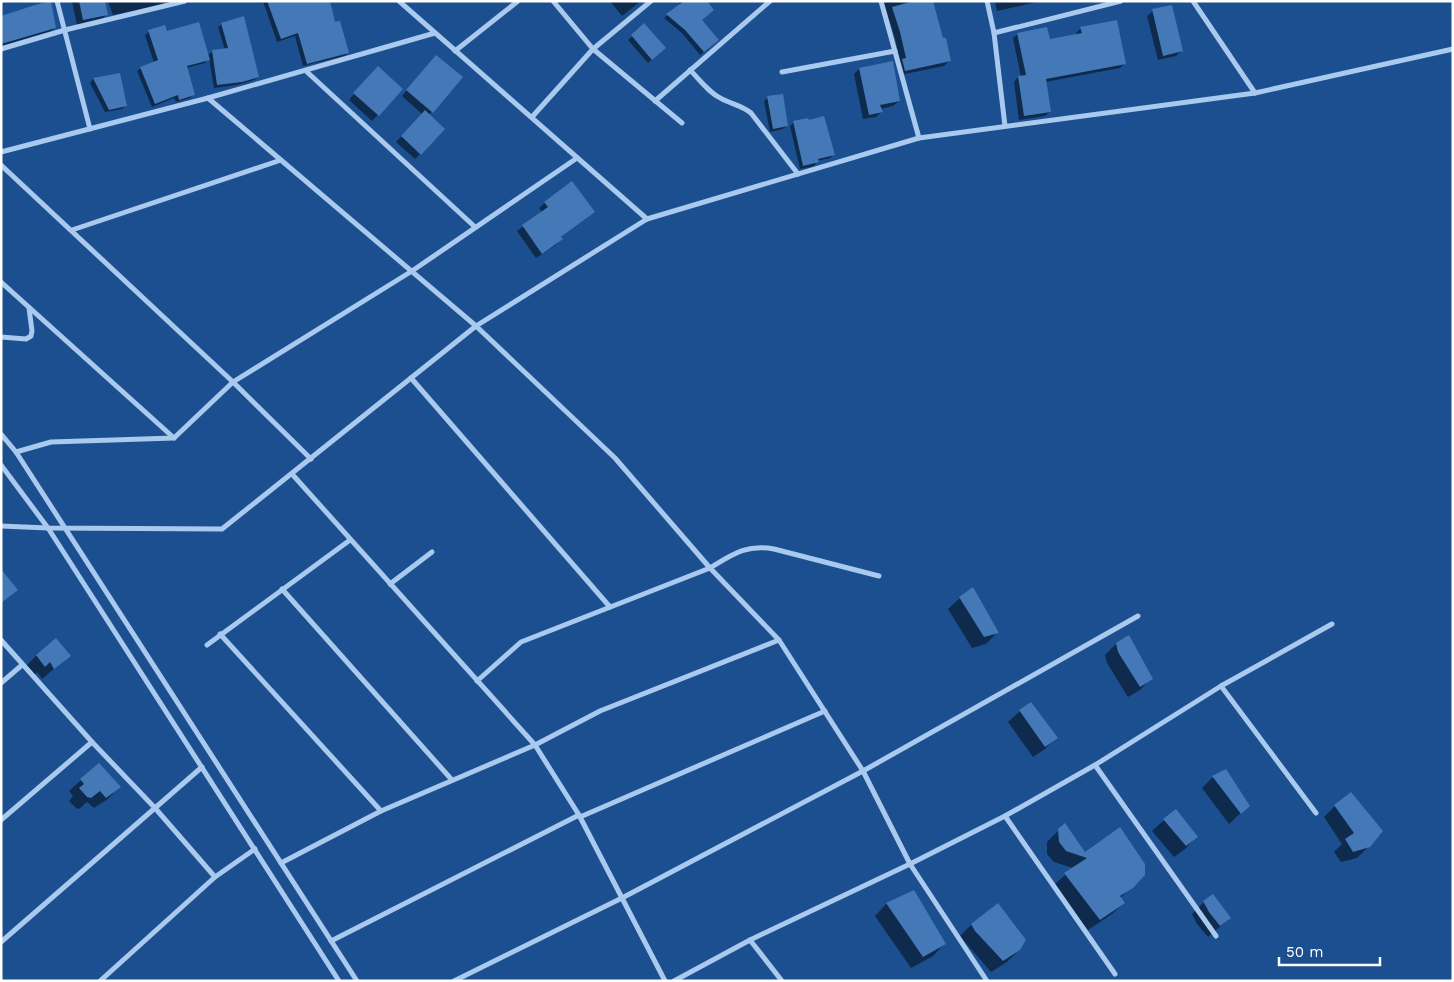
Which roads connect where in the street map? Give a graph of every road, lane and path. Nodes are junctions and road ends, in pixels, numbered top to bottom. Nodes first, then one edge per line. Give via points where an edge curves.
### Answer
1 (57, 1) edge
2 (185, 1) edge
3 (399, 1) edge
4 (518, 1) edge
5 (553, 1) edge
6 (651, 1) edge
7 (770, 1) edge
8 (881, 1) edge
9 (987, 1) edge
10 (1121, 1) edge
11 (1193, 1) edge
12 (65, 30) junction
13 (435, 33) junction
14 (994, 33) junction
15 (1, 49) edge
16 (593, 49) junction
17 (1453, 49) edge
18 (455, 51) junction
19 (895, 52) junction
20 (690, 70) junction
21 (306, 71) junction
22 (782, 72) dead end
23 (1255, 93) junction
24 (208, 98) junction
25 (654, 100) junction
26 (532, 118) junction
27 (682, 123) dead end
28 (1005, 126) junction
29 (90, 129) junction
30 (919, 138) junction
31 (1, 152) edge
32 (577, 158) junction
33 (281, 160) junction
34 (1, 166) edge
35 (798, 174) junction
36 (647, 218) junction
37 (475, 227) junction
38 (72, 230) junction
39 (412, 271) junction
40 (1, 282) edge
41 (29, 307) junction
42 (476, 326) junction
43 (1, 337) edge
44 (411, 378) junction
45 (233, 382) junction
46 (1, 434) edge
47 (174, 438) junction
48 (16, 452) junction
49 (311, 459) junction
50 (1, 464) edge
51 (292, 474) junction
52 (1, 526) edge
53 (63, 527) junction
54 (48, 528) junction
55 (350, 540) junction
56 (432, 552) dead end
57 (710, 568) junction
58 (878, 576) dead end
59 (390, 584) junction
60 (282, 589) junction
61 (610, 607) junction
62 (1138, 616) dead end
63 (1332, 624) dead end
64 (220, 634) junction
65 (1, 640) edge
66 (779, 640) junction
67 (207, 645) dead end
68 (22, 665) junction
69 (478, 681) junction
70 (1, 683) edge
71 (1221, 686) junction
72 (825, 711) junction
73 (92, 742) junction
74 (535, 745) junction
75 (1095, 765) junction
76 (202, 767) junction
77 (863, 771) junction
78 (452, 780) junction
79 (155, 808) junction
80 (382, 811) junction
81 (1316, 813) dead end
82 (580, 816) junction
83 (1005, 816) junction
84 (1, 820) edge
85 (255, 849) junction
86 (281, 863) junction
87 (910, 864) junction
88 (215, 878) junction
89 (622, 898) junction
90 (1216, 936) dead end
91 (750, 940) junction
92 (331, 941) junction
93 (1, 942) edge
94 (1115, 974) dead end
95 (100, 981) edge
96 (339, 981) edge
97 (357, 981) edge
98 (454, 981) edge
99 (665, 981) edge
100 (674, 981) edge
101 (782, 981) edge
102 (987, 981) edge

1 - 12 street
2 - 12 street
3 - 13 street
4 - 18 street
5 - 16 street
6 - 16 street
7 - 20 street
8 - 19 street
9 - 14 street
10 - 14 street
11 - 23 street
12 - 15 street
12 - 29 street
13 - 18 street
13 - 21 street
14 - 28 street
16 - 25 street
16 - 26 street
17 - 23 street
18 - 26 street
19 - 22 street
19 - 30 street
20 - 25 street
20 - 35 street via 713,94 751,113
21 - 24 street
21 - 37 street
23 - 28 street
24 - 29 street
24 - 33 street
25 - 27 street
26 - 32 street
28 - 30 street
29 - 31 street
30 - 35 street
32 - 36 street
32 - 37 street
33 - 38 street
33 - 39 street
34 - 38 street
35 - 36 street
36 - 42 street
37 - 39 street
38 - 45 street
39 - 42 street
39 - 45 street
40 - 41 street
41 - 43 street via 31,336 26,339
41 - 47 street
42 - 44 street
42 - 57 street via 615,458
44 - 49 street
44 - 61 street
45 - 47 street
45 - 49 street
46 - 48 street
47 - 48 street via 52,442
48 - 53 street
49 - 51 street
50 - 54 street
51 - 53 street via 222,529
51 - 55 street
52 - 54 street
53 - 54 street
53 - 86 street
54 - 76 street
55 - 59 street
55 - 60 street
56 - 59 street
57 - 58 street via 738,551 763,547
57 - 61 street
57 - 66 street
59 - 69 street
60 - 64 street
60 - 78 street
61 - 69 street via 521,642
62 - 77 street
63 - 71 street
64 - 67 street
64 - 80 street
65 - 68 street
66 - 72 street
66 - 74 street via 600,711
68 - 70 street
68 - 73 street
69 - 74 street
71 - 75 street
71 - 81 street
72 - 77 street
72 - 82 street
73 - 79 street
73 - 84 street
74 - 78 street
74 - 82 street
75 - 83 street
75 - 90 street
76 - 79 street
76 - 85 street
77 - 87 street
77 - 89 street
78 - 80 street
79 - 88 street
79 - 93 street
80 - 86 street
82 - 89 street
82 - 92 street
83 - 87 street
83 - 94 street
85 - 88 street
85 - 96 street
86 - 92 street
87 - 91 street
87 - 102 street
88 - 95 street
89 - 98 street
89 - 99 street
91 - 100 street
91 - 101 street
92 - 97 street

